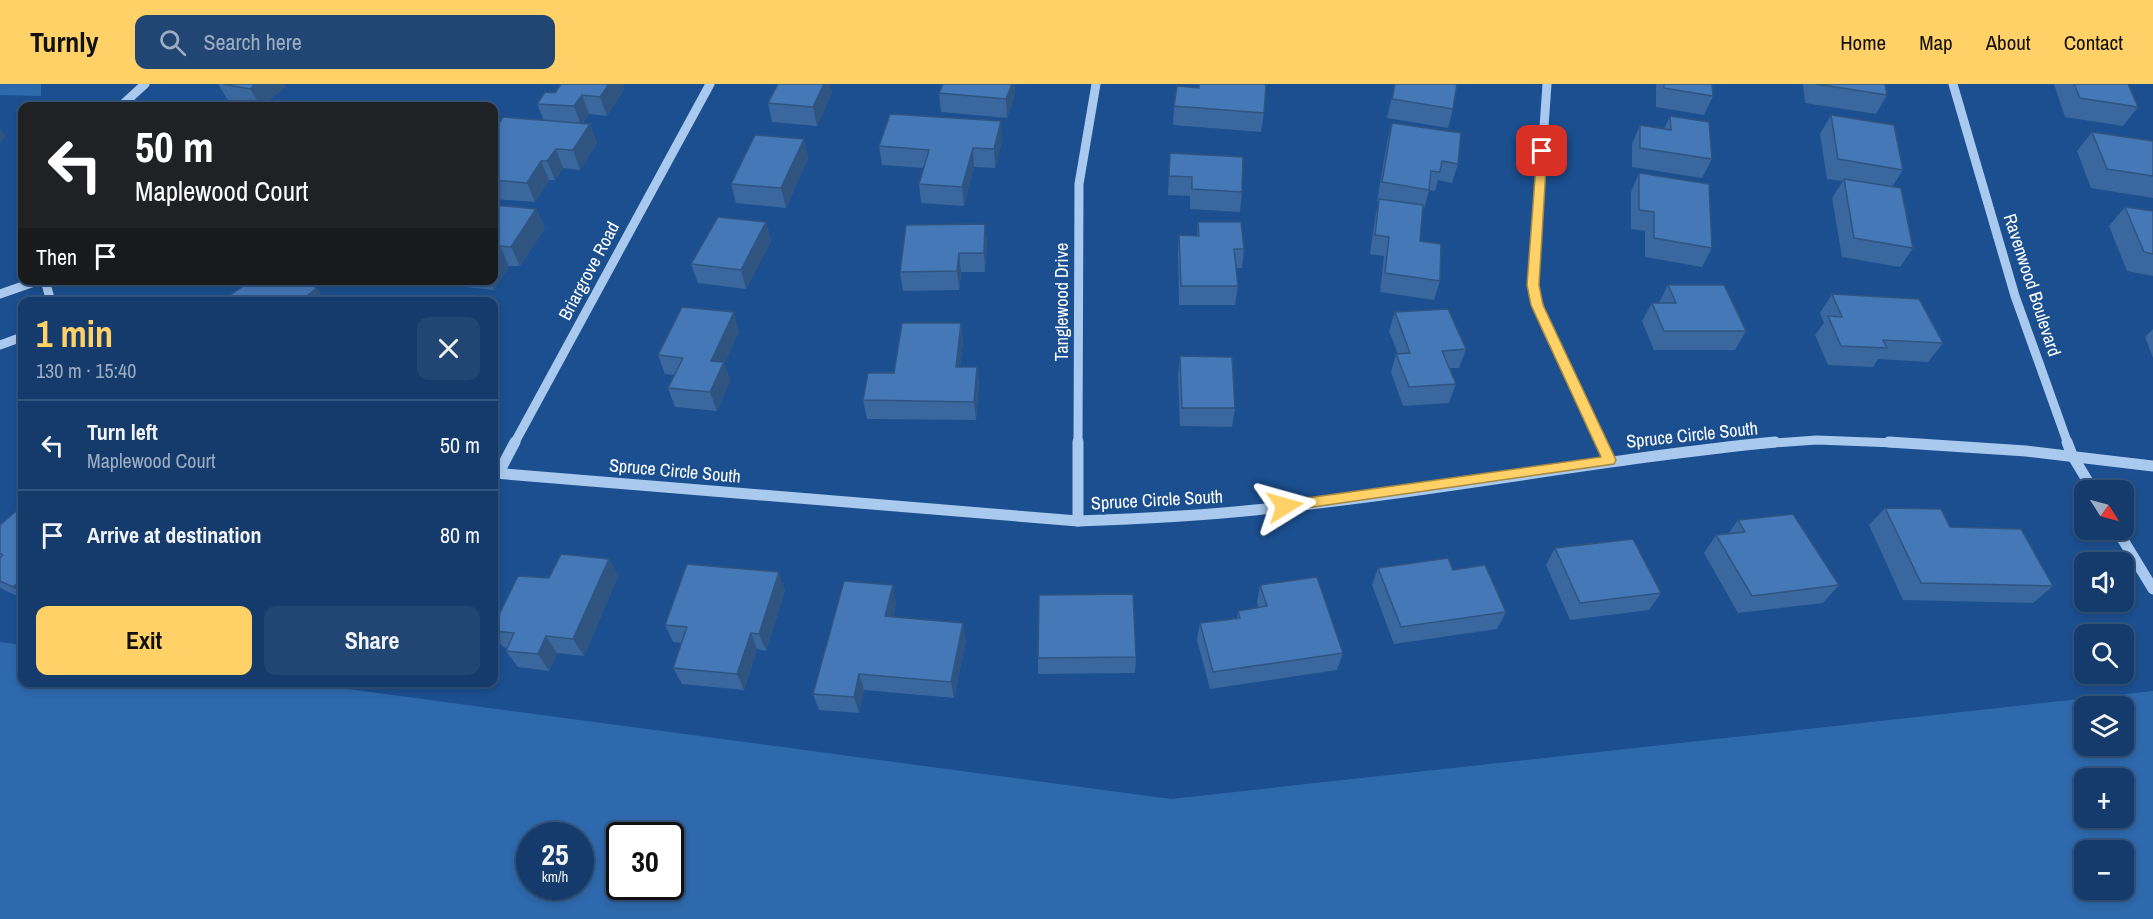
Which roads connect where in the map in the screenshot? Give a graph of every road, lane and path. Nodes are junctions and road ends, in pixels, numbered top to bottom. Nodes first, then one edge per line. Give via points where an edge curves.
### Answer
1 (145, 84) edge
2 (710, 84) edge
3 (1096, 84) edge
4 (1547, 84) edge
5 (1953, 84) edge
6 (125, 102) edge
7 (26, 285) edge
8 (0, 294) edge
9 (18, 338) edge
10 (0, 345) edge
11 (2072, 455) junction
12 (1609, 460) junction
13 (2153, 466) edge
14 (498, 469) edge
15 (498, 473) edge
16 (2087, 480) edge
17 (1078, 521) junction
18 (2123, 540) edge
19 (2153, 590) edge

1 - 6 street
2 - 14 street, Briargrove Road
3 - 17 street, Tanglewood Drive via 1079,184
4 - 12 street via 1533,285 1546,328
5 - 11 street, Ravenwood Boulevard via 2015,296
7 - 8 street
9 - 10 street
11 - 12 street, Spruce Circle South via 1931,444 1794,441
11 - 13 street, Spruce Circle South
11 - 16 street, Ravenwood Boulevard
12 - 17 street, Spruce Circle South via 1238,513
15 - 17 street, Spruce Circle South
18 - 19 street

